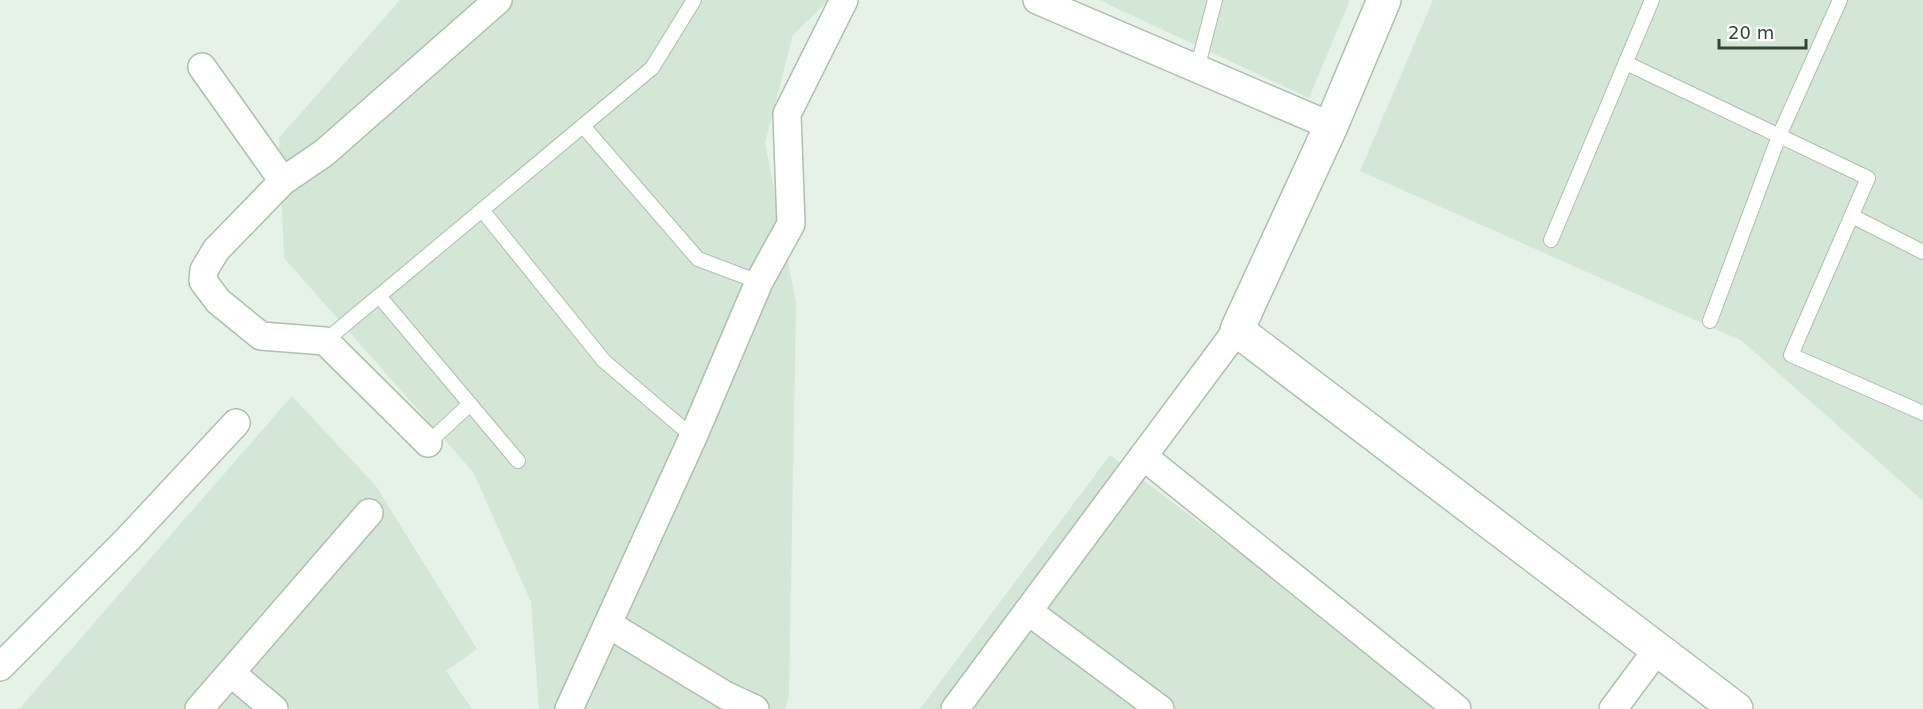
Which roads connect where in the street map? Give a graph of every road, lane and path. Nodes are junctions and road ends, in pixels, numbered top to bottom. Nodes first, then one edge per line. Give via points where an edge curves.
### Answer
1 (498, 0) edge
2 (694, 0) edge
3 (844, 0) edge
4 (1036, 0) edge
5 (1215, 0) edge
6 (1384, 0) edge
7 (1652, 0) edge
8 (1840, 0) edge
9 (1626, 63) junction
10 (202, 67) dead end
11 (1196, 68) junction
12 (583, 126) junction
13 (1331, 126) junction
14 (1779, 136) junction
15 (283, 181) junction
16 (482, 210) junction
17 (1852, 216) junction
18 (1551, 240) dead end
19 (1923, 252) edge
20 (759, 282) junction
21 (379, 296) junction
22 (1710, 321) dead end
23 (1237, 330) junction
24 (325, 341) junction
25 (470, 404) junction
26 (1923, 413) edge
27 (236, 423) dead end
28 (693, 437) junction
29 (428, 443) joint
30 (1143, 456) junction
31 (518, 461) dead end
32 (369, 513) dead end
33 (1028, 611) junction
34 (608, 624) junction
35 (1657, 650) junction
36 (0, 667) edge
37 (231, 673) junction
38 (721, 702) edge
39 (199, 709) edge
40 (274, 709) edge
41 (569, 709) edge
42 (755, 709) edge
43 (955, 709) edge
44 (1160, 709) edge
45 (1457, 709) edge
46 (1613, 709) edge
47 (1736, 709) edge

1 - 15 street via 324,153
2 - 12 lane via 652,68
3 - 20 street via 787,114 791,224
4 - 11 street
5 - 11 lane
6 - 13 street
7 - 9 lane
8 - 14 lane
9 - 14 lane
9 - 18 lane
10 - 15 street
11 - 13 street
12 - 16 lane
12 - 20 lane via 698,259
13 - 23 street
14 - 17 lane via 1868,178
14 - 22 lane
15 - 24 street via 216,250 204,270 203,281 218,301 261,336
16 - 21 lane
16 - 28 lane via 604,361
17 - 19 lane
17 - 26 lane via 1791,355
20 - 28 street
21 - 24 lane
21 - 25 lane
23 - 30 street
23 - 35 street
24 - 29 street
25 - 29 lane
25 - 31 lane
27 - 36 street via 128,539
28 - 34 street
30 - 33 street
30 - 45 street
32 - 37 street
33 - 43 street
33 - 44 street
34 - 38 street
34 - 41 street
35 - 46 street
35 - 47 street
37 - 39 street
37 - 40 street
38 - 42 street

